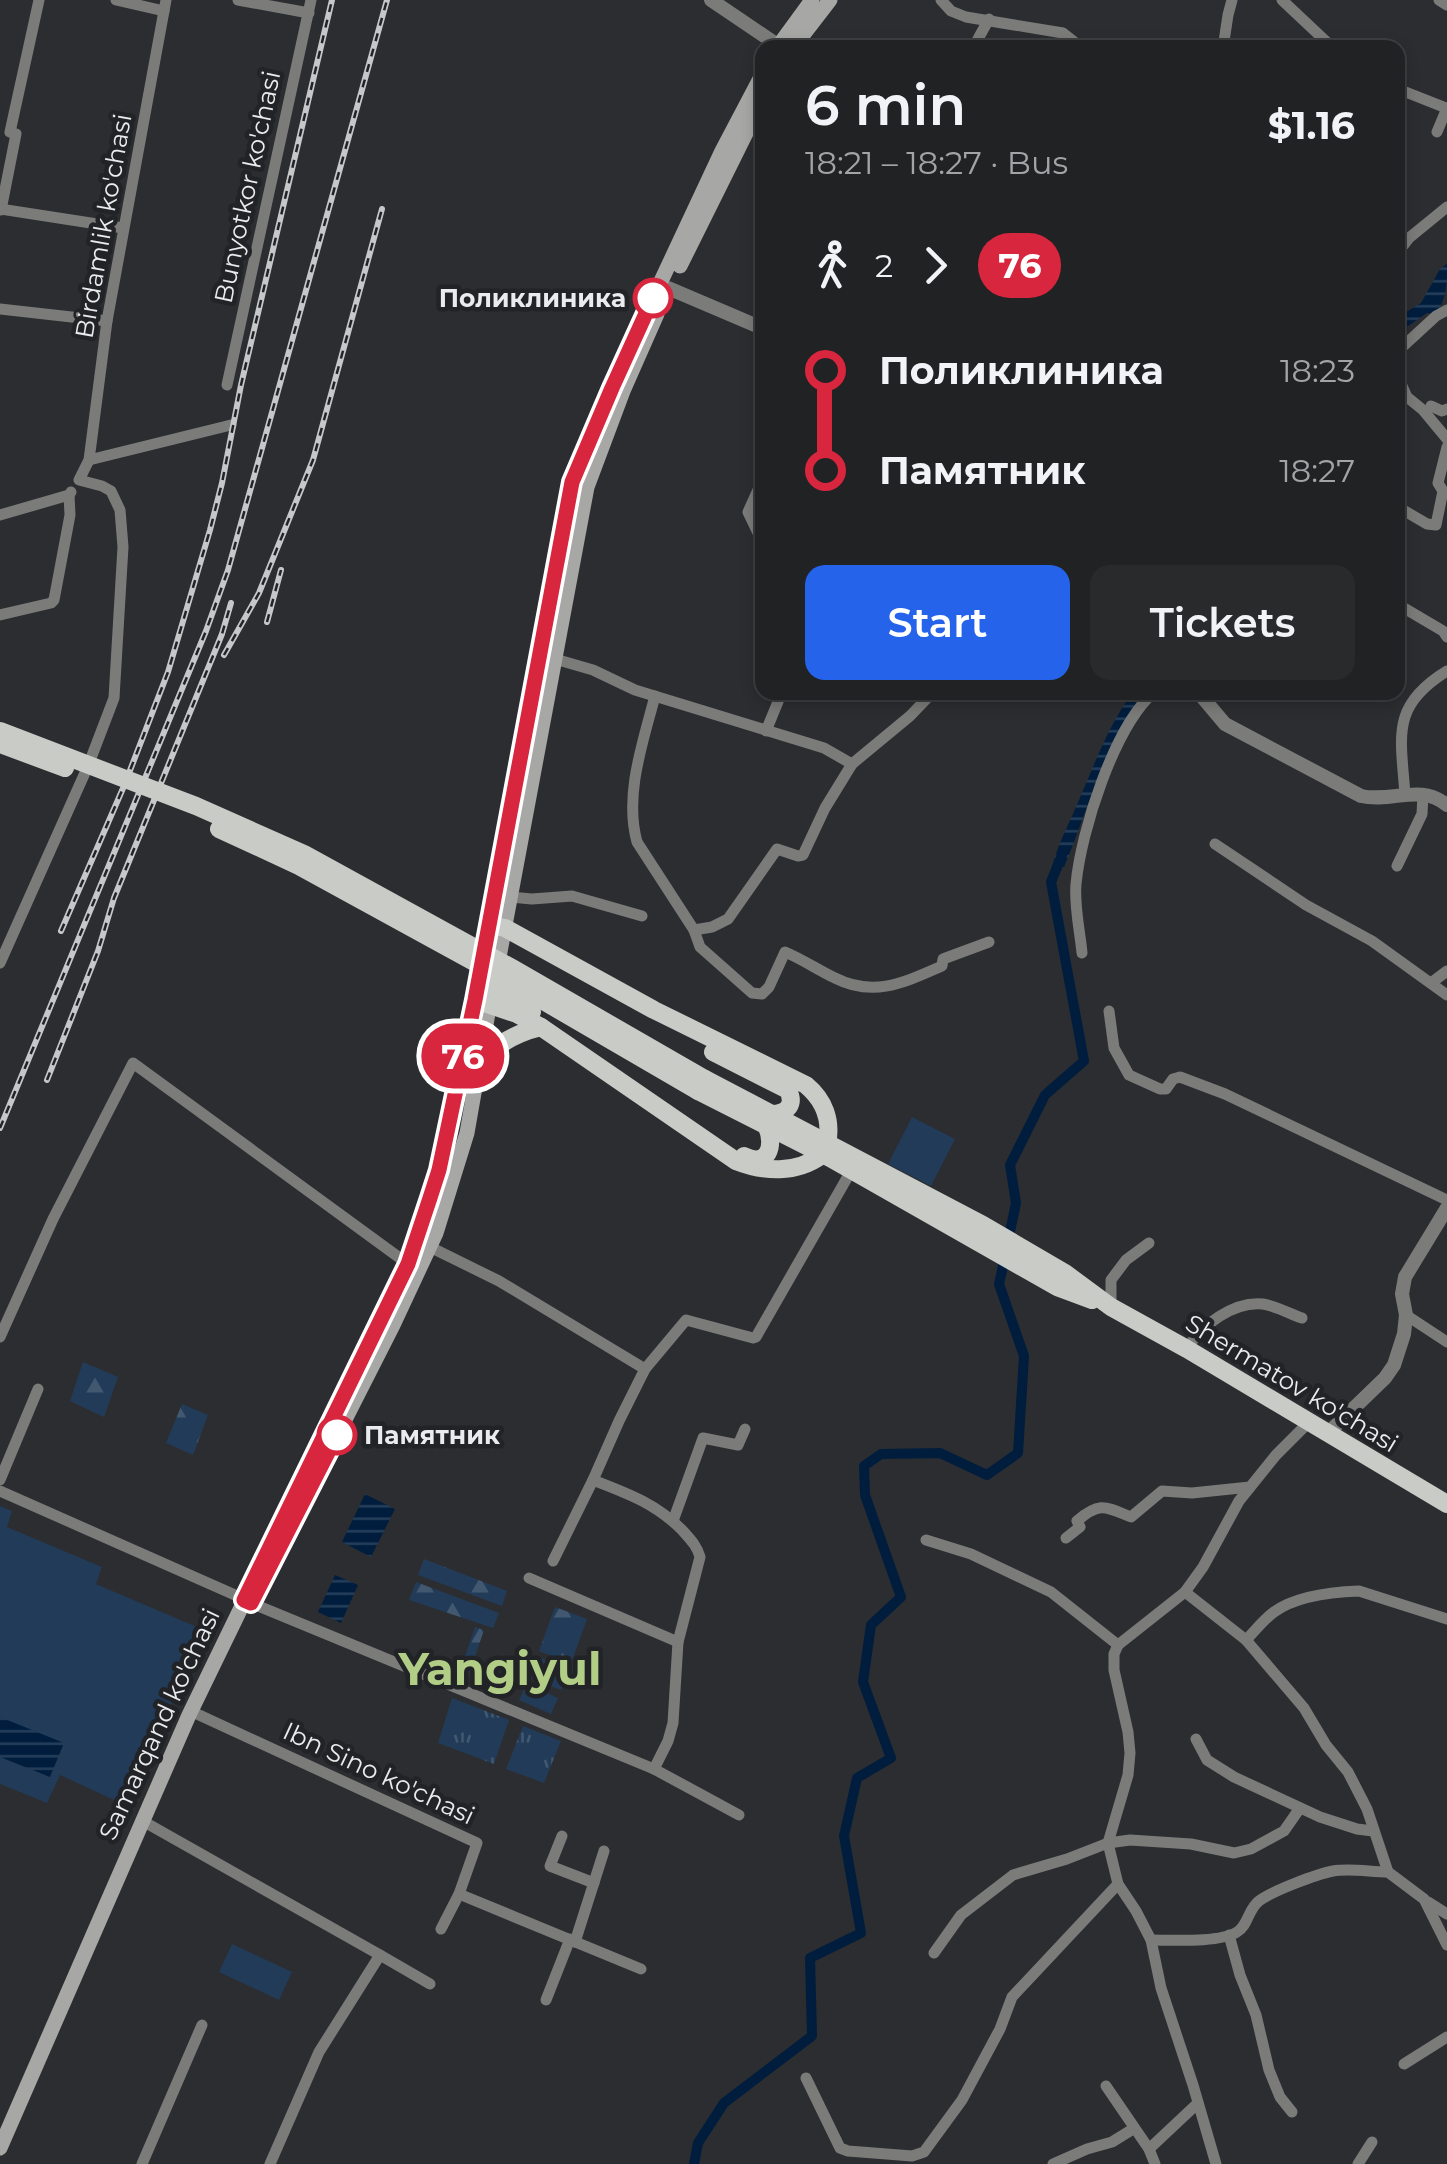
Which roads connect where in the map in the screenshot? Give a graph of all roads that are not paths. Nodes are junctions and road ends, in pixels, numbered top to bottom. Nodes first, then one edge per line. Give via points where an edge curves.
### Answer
1 (39, 0) edge
2 (116, 0) edge
3 (238, 0) edge
4 (710, 0) edge
5 (812, 0) edge
6 (830, 0) edge
7 (941, 0) edge
8 (1232, 0) edge
9 (1282, 0) edge
10 (1440, 0) edge
11 (165, 5) edge
12 (1447, 5) edge
13 (310, 7) edge
14 (989, 20) junction
15 (771, 40) edge
16 (786, 40) edge
17 (789, 40) edge
18 (978, 40) edge
19 (1072, 40) edge
20 (1225, 40) edge
21 (1324, 40) edge
22 (755, 88) edge
23 (1405, 92) edge
24 (1446, 108) edge
25 (755, 116) edge
26 (1438, 132) dead end
27 (1447, 207) edge
28 (0, 210) edge
29 (123, 228) junction
30 (1405, 243) edge
31 (668, 288) junction
32 (0, 309) edge
33 (1447, 310) edge
34 (107, 321) junction
35 (755, 325) edge
36 (1405, 345) edge
37 (227, 385) dead end
38 (1405, 393) edge
39 (1431, 406) dead end
40 (1447, 409) edge
41 (230, 425) dead end
42 (1447, 439) edge
43 (1447, 448) edge
44 (89, 460) junction
45 (79, 480) junction
46 (69, 495) junction
47 (755, 496) edge
48 (1405, 511) edge
49 (0, 514) edge
50 (755, 527) edge
51 (1405, 609) edge
52 (0, 616) edge
53 (1447, 636) edge
54 (554, 659) junction
55 (1447, 671) edge
56 (656, 696) junction
57 (779, 700) edge
58 (925, 700) edge
59 (1145, 700) edge
60 (1204, 700) edge
61 (0, 731) edge
62 (766, 731) junction
63 (0, 744) edge
64 (852, 764) junction
65 (1405, 794) junction
66 (1424, 794) junction
67 (1447, 805) edge
68 (1215, 844) dead end
69 (1397, 866) dead end
70 (503, 894) junction
71 (642, 916) dead end
72 (694, 930) junction
73 (496, 932) junction
74 (989, 942) dead end
75 (1082, 953) dead end
76 (0, 964) edge
77 (1447, 971) edge
78 (1432, 984) junction
79 (484, 993) junction
80 (1447, 994) edge
81 (1109, 1011) dead end
82 (541, 1028) junction
83 (478, 1068) junction
84 (702, 1085) junction
85 (770, 1120) junction
86 (824, 1149) junction
87 (851, 1171) junction
88 (1447, 1200) edge
89 (1447, 1208) edge
90 (975, 1230) junction
91 (1149, 1243) dead end
92 (430, 1247) junction
93 (408, 1264) junction
94 (1111, 1307) junction
95 (1406, 1315) junction
96 (1302, 1318) dead end
97 (0, 1337) edge
98 (1447, 1342) edge
99 (1187, 1348) junction
100 (646, 1369) junction
101 (38, 1389) dead end
102 (1309, 1422) junction
103 (745, 1429) dead end
104 (1326, 1434) junction
105 (0, 1480) edge
106 (593, 1480) junction
107 (1250, 1487) junction
108 (0, 1491) edge
109 (1447, 1504) edge
110 (673, 1521) junction
111 (1066, 1538) dead end
112 (926, 1540) dead end
113 (552, 1561) dead end
114 (528, 1578) dead end
115 (1186, 1592) junction
116 (248, 1601) junction
117 (1447, 1619) edge
118 (1246, 1640) junction
119 (678, 1642) junction
120 (1118, 1645) junction
121 (197, 1714) junction
122 (1196, 1739) dead end
123 (654, 1769) junction
124 (1300, 1808) junction
125 (739, 1815) dead end
126 (145, 1822) junction
127 (1373, 1831) junction
128 (562, 1836) dead end
129 (1108, 1843) junction
130 (604, 1851) dead end
131 (1388, 1872) junction
132 (594, 1882) junction
133 (1118, 1884) junction
134 (459, 1894) junction
135 (1424, 1900) junction
136 (1447, 1914) edge
137 (442, 1929) dead end
138 (1229, 1935) junction
139 (1151, 1940) junction
140 (572, 1941) junction
141 (1447, 1945) edge
142 (934, 1953) dead end
143 (380, 1955) junction
144 (641, 1969) dead end
145 (430, 1984) dead end
146 (546, 2000) dead end
147 (202, 2025) dead end
148 (1447, 2038) edge
149 (1404, 2064) dead end
150 (806, 2078) dead end
151 (1106, 2086) dead end
152 (1198, 2104) junction
153 (1292, 2112) dead end
154 (1133, 2129) junction
155 (1372, 2142) dead end
156 (0, 2148) edge
157 (1148, 2149) junction
158 (3, 2164) edge
159 (142, 2164) edge
160 (270, 2164) edge
161 (1053, 2164) edge
162 (1155, 2164) edge
163 (1216, 2164) edge
164 (1358, 2164) edge

1 - 28 street
2 - 11 street
3 - 13 street
4 - 15 street
5 - 16 main road
6 - 17 main road
7 - 14 street via 951,11
8 - 20 street
9 - 21 street
10 - 12 street
11 - 29 street, Birdamlik ko'chasi
13 - 37 street, Bunyotkor ko'chasi
14 - 18 street
14 - 19 street
22 - 70 main road, Samarqand ko'chasi via 572,482
23 - 24 street
24 - 26 street
25 - 31 main road, Samarqand ko'chasi
27 - 30 street
28 - 29 street
29 - 34 street, Birdamlik ko'chasi
31 - 35 street
31 - 54 main road, Samarqand ko'chasi via 587,486
32 - 34 street
33 - 36 street
34 - 44 street, Birdamlik ko'chasi
38 - 42 street
39 - 40 street
41 - 44 street
43 - 48 street via 1436,525
44 - 45 street
45 - 46 street
45 - 76 street via 111,491 120,510 124,547 114,698
46 - 49 street
46 - 52 street via 54,600
47 - 50 street via 748,512
51 - 53 street
54 - 56 street
54 - 70 main road, Samarqand ko'chasi
55 - 65 street via 1424,686 1403,716
56 - 62 street
56 - 72 street via 640,754 634,828
57 - 62 street
58 - 64 street
59 - 75 street via 1104,778 1073,872
60 - 65 street via 1225,724 1361,796
61 - 84 main road, bridge via 304,854 512,968
62 - 64 street
63 - 84 main road, bridge via 191,816 299,866
64 - 72 street via 803,856 777,849 728,919
65 - 66 street
66 - 67 street
66 - 69 street via 1422,814
68 - 78 street
70 - 71 street via 572,896
70 - 73 main road, Samarqand ko'chasi
72 - 74 street via 708,955 752,993 762,994 785,952 846,983 879,988
73 - 79 main road, Samarqand ko'chasi
73 - 85 main road via 788,1090 791,1105
73 - 86 main road via 806,1084 826,1115
77 - 78 street
78 - 80 street
79 - 82 main road
79 - 83 main road, Samarqand ko'chasi
79 - 85 main road via 614,1065 747,1157 768,1153
79 - 93 main road, Samarqand ko'chasi
81 - 88 street via 1114,1048 1128,1075 1160,1089 1180,1078 1225,1094
82 - 83 main road via 511,1038
82 - 86 main road via 736,1160 780,1170 809,1163
83 - 92 main road, Samarqand ko'chasi via 466,1133
84 - 85 main road
85 - 86 main road
86 - 87 main road
86 - 90 main road
87 - 90 main road
87 - 100 street via 756,1337 686,1320
89 - 95 street via 1405,1277
90 - 94 main road, Shermatov ko'chasi
91 - 94 street via 1111,1280
92 - 100 street
92 - 116 main road, Samarqand ko'chasi
93 - 97 street via 133,1063
93 - 116 main road, Samarqand ko'chasi
94 - 99 main road, Shermatov ko'chasi
95 - 98 street
95 - 104 street via 1385,1378
96 - 99 street via 1264,1304 1239,1306
99 - 102 main road, Shermatov ko'chasi
100 - 106 street
101 - 105 street
102 - 104 main road, Shermatov ko'chasi
102 - 107 street
103 - 110 street via 738,1444 703,1438
104 - 109 main road, Shermatov ko'chasi
106 - 110 street
106 - 113 street
107 - 111 street via 1162,1491 1132,1517 1092,1508
107 - 115 street
108 - 116 street
110 - 119 street via 700,1557
112 - 120 street via 1052,1592
114 - 119 street
115 - 118 street
115 - 120 street
116 - 121 main road, Samarqand ko'chasi
116 - 123 street
116 - 126 main road, Samarqand ko'chasi
117 - 118 street via 1344,1591 1281,1608
118 - 127 street via 1348,1772
119 - 123 street via 673,1723
120 - 129 street via 1114,1670 1130,1753
121 - 126 main road, Samarqand ko'chasi
121 - 134 street, Ibn Sino ko'chasi via 477,1843
122 - 124 street via 1212,1764
123 - 125 street
124 - 127 street
124 - 129 street via 1284,1831 1251,1849
126 - 143 street
126 - 156 main road, Samarqand ko'chasi
126 - 158 main road, Samarqand ko'chasi
127 - 131 street
128 - 132 street via 550,1866
129 - 133 street
129 - 142 street via 1013,1875 961,1915
130 - 132 street
131 - 135 street
131 - 138 street via 1333,1871 1280,1890 1260,1900 1242,1929
132 - 140 street
133 - 139 street
133 - 150 street via 1012,1997 962,2100 924,2152 840,2148
134 - 137 street
134 - 140 street
135 - 136 street
135 - 141 street
138 - 139 street
138 - 153 street via 1270,2070
139 - 152 street
140 - 144 street
140 - 146 street
143 - 145 street
143 - 160 street via 319,2052
147 - 159 street
148 - 149 street
151 - 154 street
152 - 157 street
152 - 163 street
154 - 157 street
154 - 161 street
155 - 164 street
157 - 162 street

